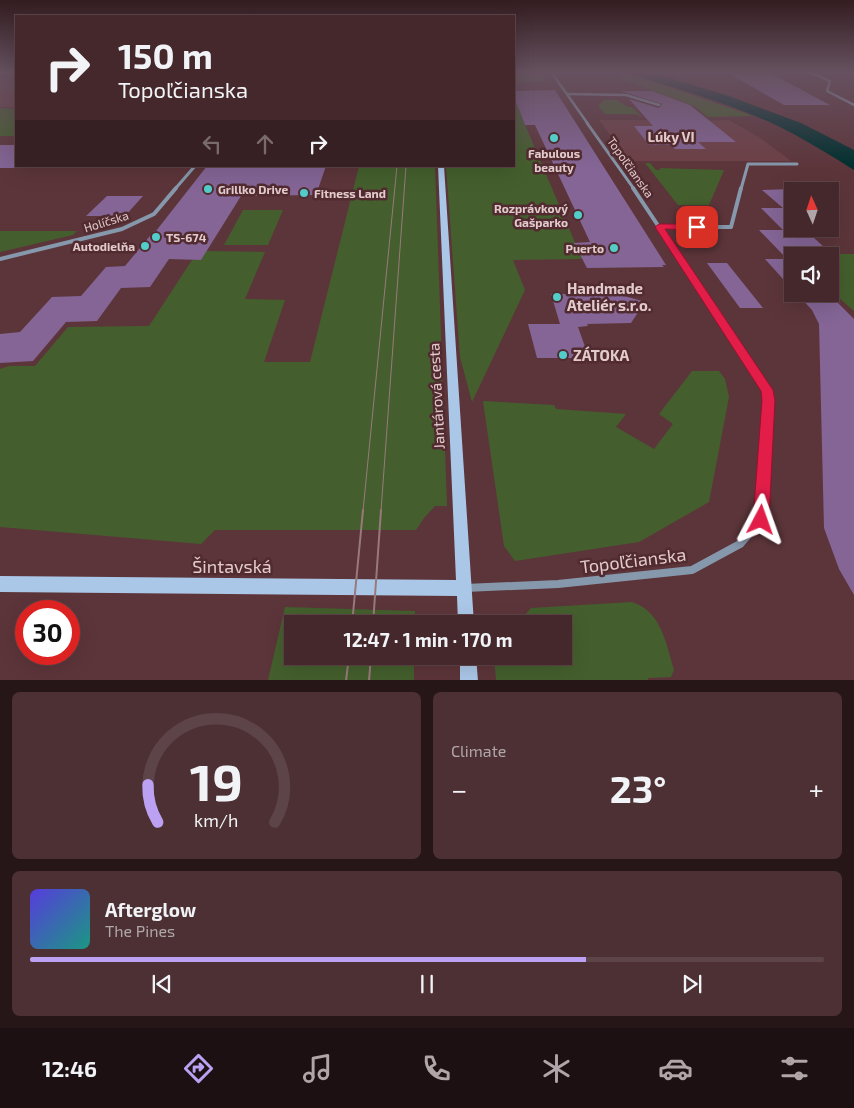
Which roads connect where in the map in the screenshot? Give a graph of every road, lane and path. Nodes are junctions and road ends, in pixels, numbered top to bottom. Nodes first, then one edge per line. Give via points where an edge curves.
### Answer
1 (575, 105) edge
2 (655, 105) edge
3 (659, 106) dead end
4 (797, 164) dead end
5 (194, 167) edge
6 (441, 167) edge
7 (659, 227) junction
8 (0, 259) edge
9 (0, 584) edge
10 (465, 588) junction
11 (466, 615) edge
12 (468, 665) edge
13 (469, 680) edge

1 - 7 street, Topoľčianska
2 - 3 street
4 - 7 street via 748,164 731,227
5 - 8 street, Holíčska via 158,210 127,227
6 - 10 street, Jantárová cesta
7 - 10 street, Topoľčianska via 767,390 761,520 740,544 692,570 558,584
9 - 10 street, Šintavská
10 - 11 street, Jantárová cesta
12 - 13 street

